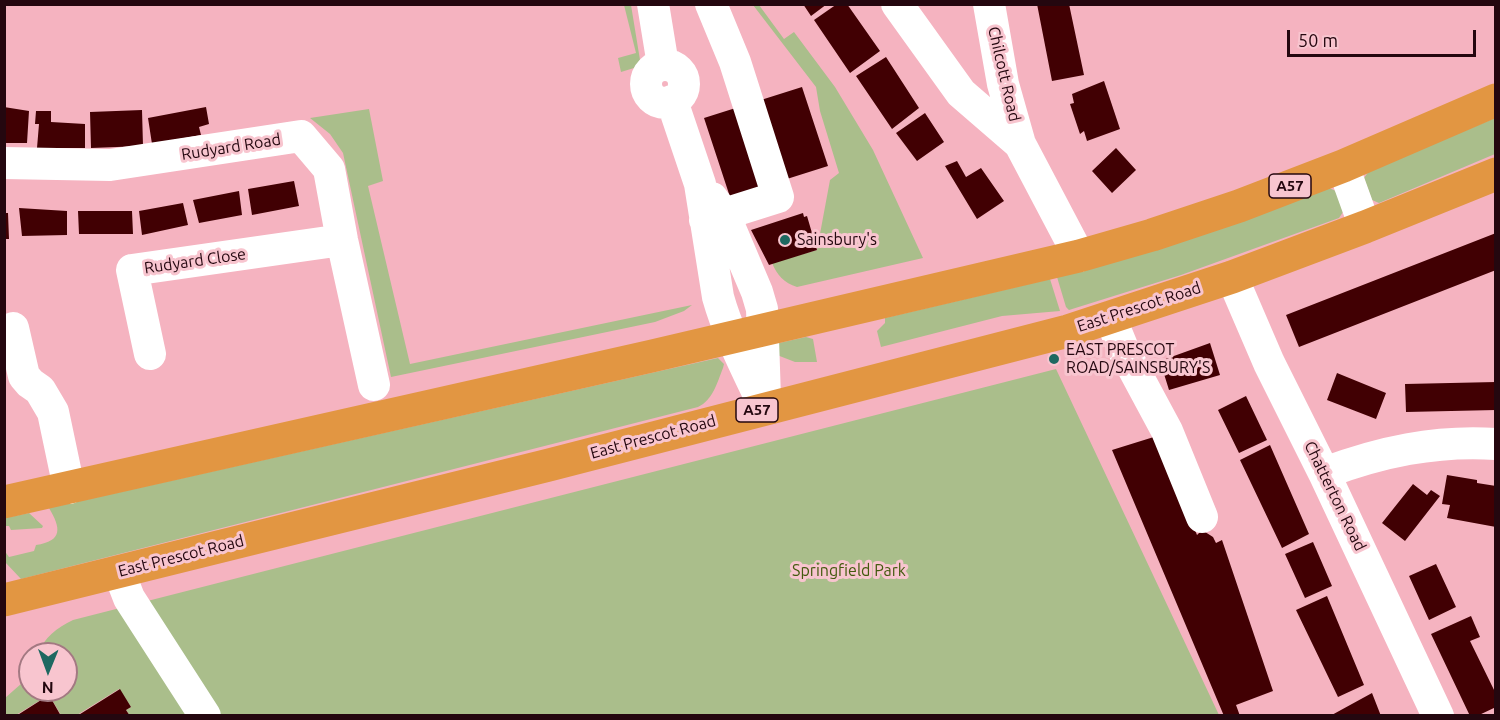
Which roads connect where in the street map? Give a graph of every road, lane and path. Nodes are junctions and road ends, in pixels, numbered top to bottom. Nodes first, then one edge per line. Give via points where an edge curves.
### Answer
1 (653, 4) edge
2 (711, 4) edge
3 (897, 4) edge
4 (989, 4) edge
5 (1496, 100) edge
6 (1020, 144) junction
7 (4, 163) edge
8 (1343, 166) junction
9 (1496, 174) edge
10 (715, 217) junction
11 (1365, 227) junction
12 (342, 240) junction
13 (1079, 256) junction
14 (1232, 277) junction
15 (1110, 317) junction
16 (13, 328) dead end
17 (764, 330) junction
18 (732, 338) junction
19 (150, 354) dead end
20 (374, 385) dead end
21 (765, 408) junction
22 (1496, 444) edge
23 (1324, 473) junction
24 (69, 488) junction
25 (4, 502) edge
26 (1202, 517) dead end
27 (119, 572) junction
28 (4, 600) edge
29 (206, 716) edge
30 (1438, 716) edge

1 - 10 street via 663,65 649,74 646,85 655,100 672,101
2 - 10 street via 735,62 778,197
3 - 6 street via 961,93
4 - 6 street, Chilcott Road via 1003,84
5 - 8 highway, A57
6 - 13 street
7 - 12 street, Rudyard Road via 110,165 301,136 329,169
8 - 11 street
8 - 13 highway, A57 via 1152,235
9 - 11 highway, East Prescot Road / A57
10 - 17 street via 757,292
10 - 18 street via 718,297
11 - 14 highway, East Prescot Road / A57
12 - 19 street, Rudyard Close via 132,270
12 - 20 street, Rudyard Road
13 - 17 highway, A57
14 - 15 highway, East Prescot Road / A57
14 - 23 street, Chatterton Road via 1269,363
15 - 21 highway, East Prescot Road / A57
15 - 26 street via 1167,431
16 - 24 street via 24,376 53,412
17 - 18 highway, A57
17 - 21 street
18 - 21 street
18 - 24 highway, A57
21 - 27 highway, East Prescot Road / A57
22 - 23 street via 1426,445 1380,454
23 - 30 street, Chatterton Road
24 - 25 highway, A57
27 - 28 highway, East Prescot Road / A57
27 - 29 street via 129,598

